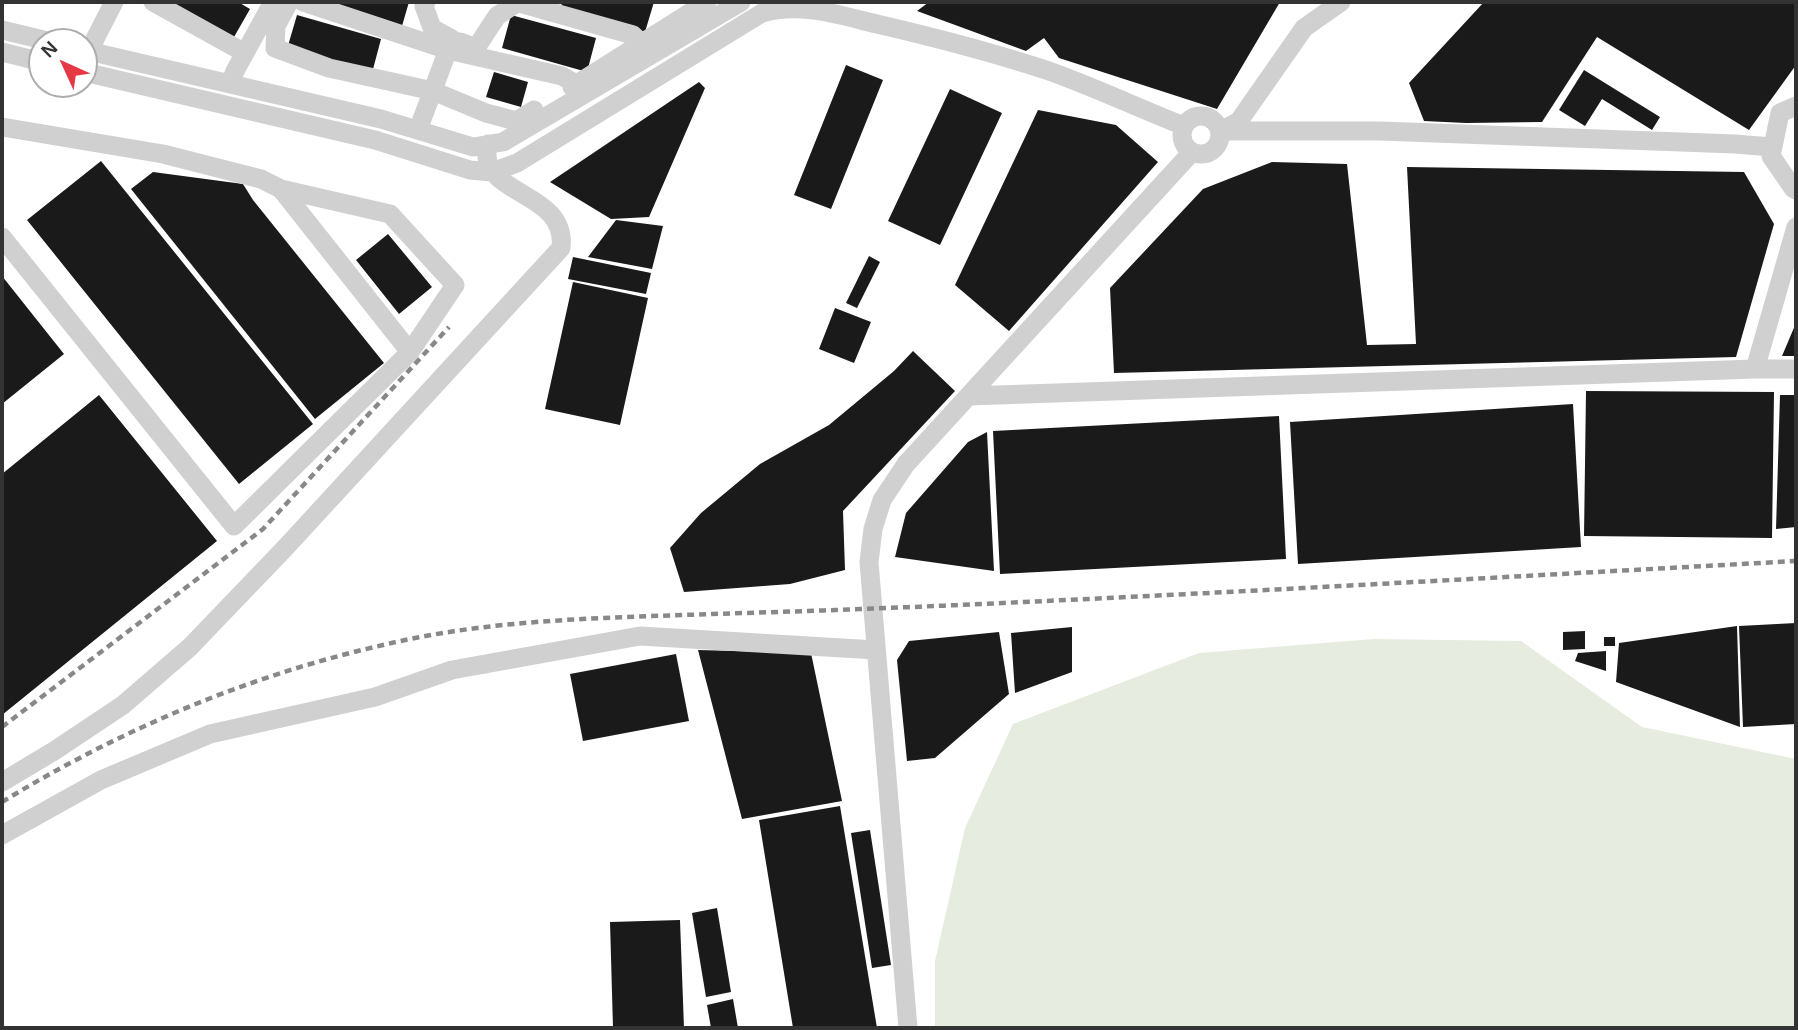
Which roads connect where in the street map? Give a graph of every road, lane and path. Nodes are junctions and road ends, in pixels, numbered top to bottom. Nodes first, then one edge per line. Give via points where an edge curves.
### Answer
1 (114, 2) edge
2 (153, 2) edge
3 (273, 2) edge
4 (289, 2) edge
5 (303, 2) edge
6 (426, 2) edge
7 (517, 2) edge
8 (707, 2) edge
9 (741, 2) edge
10 (811, 2) edge
11 (1334, 4) edge
12 (828, 13) junction
13 (2, 30) edge
14 (98, 30) edge
15 (28, 36) edge
16 (641, 43) junction
17 (450, 45) junction
18 (2, 52) edge
19 (98, 53) edge
20 (245, 53) junction
21 (28, 58) edge
22 (98, 75) edge
23 (230, 84) junction
24 (576, 84) junction
25 (433, 91) junction
26 (1796, 106) edge
27 (1184, 126) junction
28 (2, 127) edge
29 (418, 130) junction
30 (1220, 131) junction
31 (488, 145) junction
32 (1772, 147) junction
33 (1192, 152) junction
34 (497, 177) junction
35 (281, 189) junction
36 (1796, 190) edge
37 (1796, 227) edge
38 (2, 237) edge
39 (410, 352) junction
40 (1755, 369) junction
41 (1796, 369) edge
42 (968, 396) junction
43 (876, 650) junction
44 (2, 782) edge
45 (2, 835) edge
46 (908, 1028) edge

1 - 14 street
2 - 20 street
3 - 20 street
4 - 25 street via 275,26 275,48 329,68
5 - 17 street
6 - 17 street via 432,28
7 - 16 street via 634,35
7 - 17 street via 496,16 476,48
8 - 16 street
9 - 31 street via 503,142
10 - 12 street
11 - 30 street via 1304,28 1239,121
12 - 27 street via 926,35 1047,71
12 - 34 street via 776,9 762,13
13 - 15 street
16 - 24 street
17 - 24 street via 562,76
17 - 25 street
18 - 21 street
19 - 23 street
20 - 23 street
22 - 34 street via 376,140
23 - 29 street
24 - 25 street via 516,121
25 - 29 street
26 - 32 street via 1780,113
27 - 30 street via 1204,115 1215,121
27 - 33 street via 1182,138
28 - 35 street via 163,154 261,179
29 - 31 street via 473,147
30 - 32 street via 1380,131
30 - 33 street via 1219,143 1210,152
31 - 34 street via 485,156
32 - 36 street via 1770,156
33 - 42 street
34 - 44 street via 550,212 560,226 561,248 190,647 123,705
35 - 39 street
35 - 39 street via 390,214 455,285
37 - 40 street
38 - 39 street via 234,526
40 - 41 street
40 - 42 street
42 - 43 street via 906,464 882,500 869,562
43 - 45 street via 640,636 452,670 375,697 210,734 101,780
43 - 46 street

